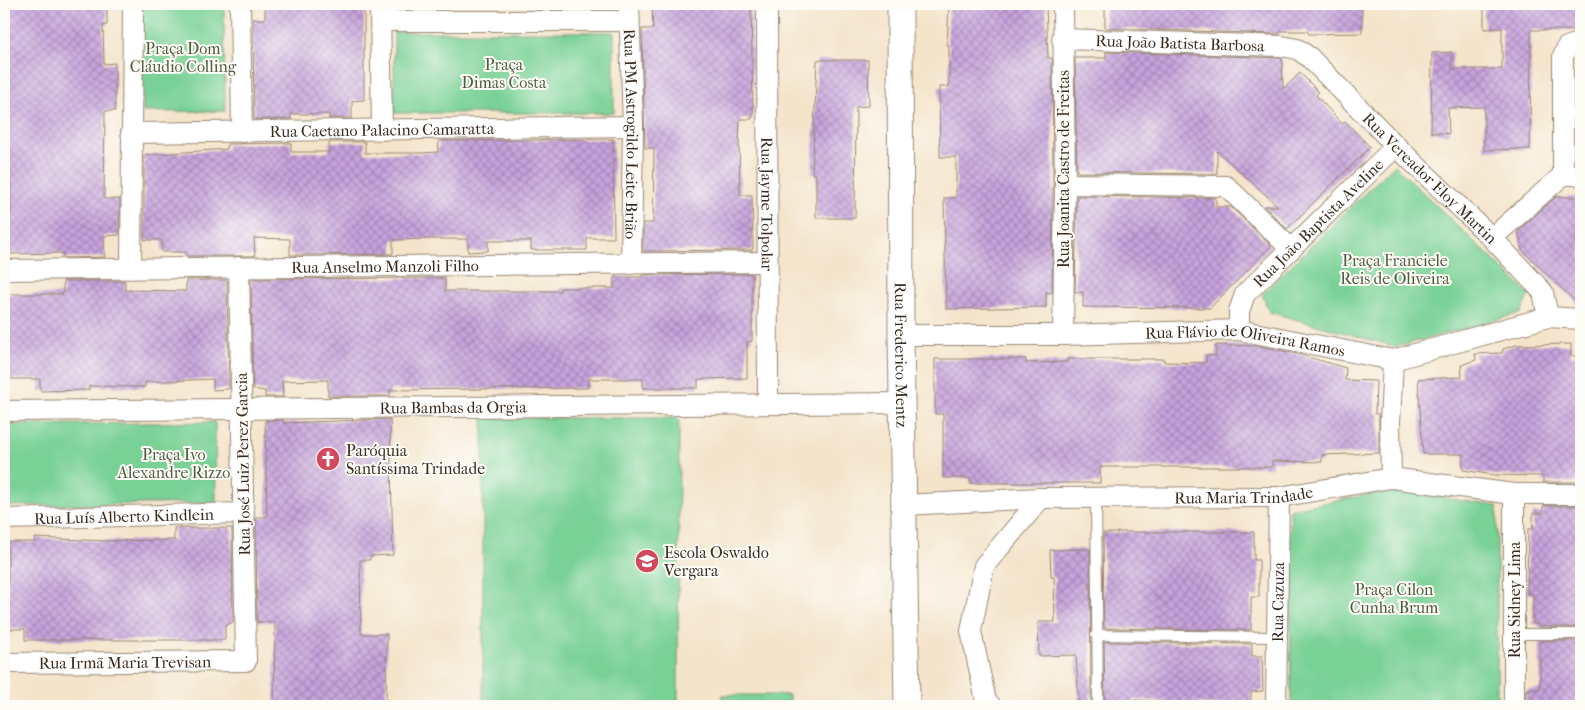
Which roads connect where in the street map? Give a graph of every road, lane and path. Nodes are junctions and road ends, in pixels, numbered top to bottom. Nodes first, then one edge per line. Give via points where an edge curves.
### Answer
1 (133, 4) edge
2 (240, 4) edge
3 (767, 4) edge
4 (900, 4) edge
5 (1063, 4) edge
6 (380, 12) edge
7 (629, 12) edge
8 (1062, 39) junction
9 (1574, 44) edge
10 (1297, 49) joint
11 (633, 126) junction
12 (382, 130) junction
13 (242, 132) junction
14 (131, 133) junction
15 (1396, 146) junction
16 (1572, 175) edge
17 (1065, 184) junction
18 (1492, 238) junction
19 (1291, 249) junction
20 (767, 262) junction
21 (631, 264) junction
22 (240, 267) junction
23 (130, 268) junction
24 (4, 270) edge
25 (1548, 317) junction
26 (1581, 319) edge
27 (1238, 330) junction
28 (901, 335) junction
29 (1063, 335) junction
30 (1393, 360) junction
31 (903, 403) junction
32 (768, 404) junction
33 (242, 409) junction
34 (4, 410) edge
35 (1391, 478) junction
36 (1514, 494) junction
37 (1581, 494) edge
38 (1279, 497) junction
39 (1041, 498) junction
40 (1096, 498) junction
41 (904, 505) junction
42 (244, 512) junction
43 (4, 519) edge
44 (1513, 634) junction
45 (1581, 634) edge
46 (1096, 635) junction
47 (1276, 637) junction
48 (246, 661) joint
49 (4, 664) edge
50 (907, 706) edge
51 (991, 706) edge
52 (1098, 706) edge
53 (1276, 706) edge
54 (1514, 706) edge

1 - 14 street
2 - 13 street
3 - 20 street, Rua Jayme Tolpolar
4 - 28 street, Rua Frederico Mentz
5 - 8 street, Rua Joanita Castro de Freitas
6 - 7 street
6 - 12 street
7 - 11 street, Rua PM Astrogildo Leite Brião
8 - 10 street, Rua João Batista Barbosa
8 - 17 street, Rua Joanita Castro de Freitas
9 - 16 street via 1563,58
10 - 15 street, Rua Vereador Eloy Martin via 1309,57
11 - 12 street, Rua Caetano Palacino Camaratta
11 - 21 street, Rua PM Astrogildo Leite Brião
12 - 13 street, Rua Caetano Palacino Camaratta
13 - 14 street, Rua Caetano Palacino Camaratta
14 - 23 street
15 - 18 street, Rua Vereador Eloy Martin
15 - 19 street, Rua João Baptista Aveline
16 - 18 street
17 - 19 street via 1226,186
17 - 29 street, Rua Joanita Castro de Freitas
18 - 25 street, Rua Vereador Eloy Martin via 1543,292
19 - 27 street, Rua João Baptista Aveline via 1245,294 1239,311
20 - 21 street, Rua Anselmo Manzoli Filho
20 - 32 street, Rua Jayme Tolpolar
21 - 22 street, Rua Anselmo Manzoli Filho
22 - 23 street, Rua Anselmo Manzoli Filho
22 - 33 street, Rua José Luiz Perez Garcia
23 - 24 street, Rua Anselmo Manzoli Filho
25 - 26 street, Rua Flávio de Oliveira Ramos
25 - 30 street, Rua Flávio de Oliveira Ramos
27 - 29 street, Rua Flávio de Oliveira Ramos
27 - 30 street, Rua Flávio de Oliveira Ramos
28 - 29 street, Rua Flávio de Oliveira Ramos
28 - 31 street, Rua Frederico Mentz
30 - 35 street
31 - 32 street, Rua Bambas da Orgia
31 - 41 street, Rua Frederico Mentz
32 - 33 street, Rua Bambas da Orgia
33 - 34 street, Rua Bambas da Orgia
33 - 42 street, Rua José Luiz Perez Garcia
35 - 36 street, Rua Maria Trindade
35 - 38 street, Rua Maria Trindade
36 - 37 street, Rua Maria Trindade
36 - 44 street, Rua Sidney Lima
38 - 40 street, Rua Maria Trindade
38 - 47 street, Rua Cazuza
39 - 40 street, Rua Maria Trindade
39 - 41 street, Rua Maria Trindade
39 - 51 street via 984,566 971,631 986,700
40 - 46 lane
41 - 50 street, Rua Frederico Mentz
42 - 43 street, Rua Luís Alberto Kindlein
42 - 48 street, Rua José Luiz Perez Garcia
44 - 45 lane
44 - 54 street, Rua Sidney Lima
46 - 47 lane
46 - 52 lane
47 - 53 street, Rua Cazuza
48 - 49 street, Rua Irmã Maria Trevisan

